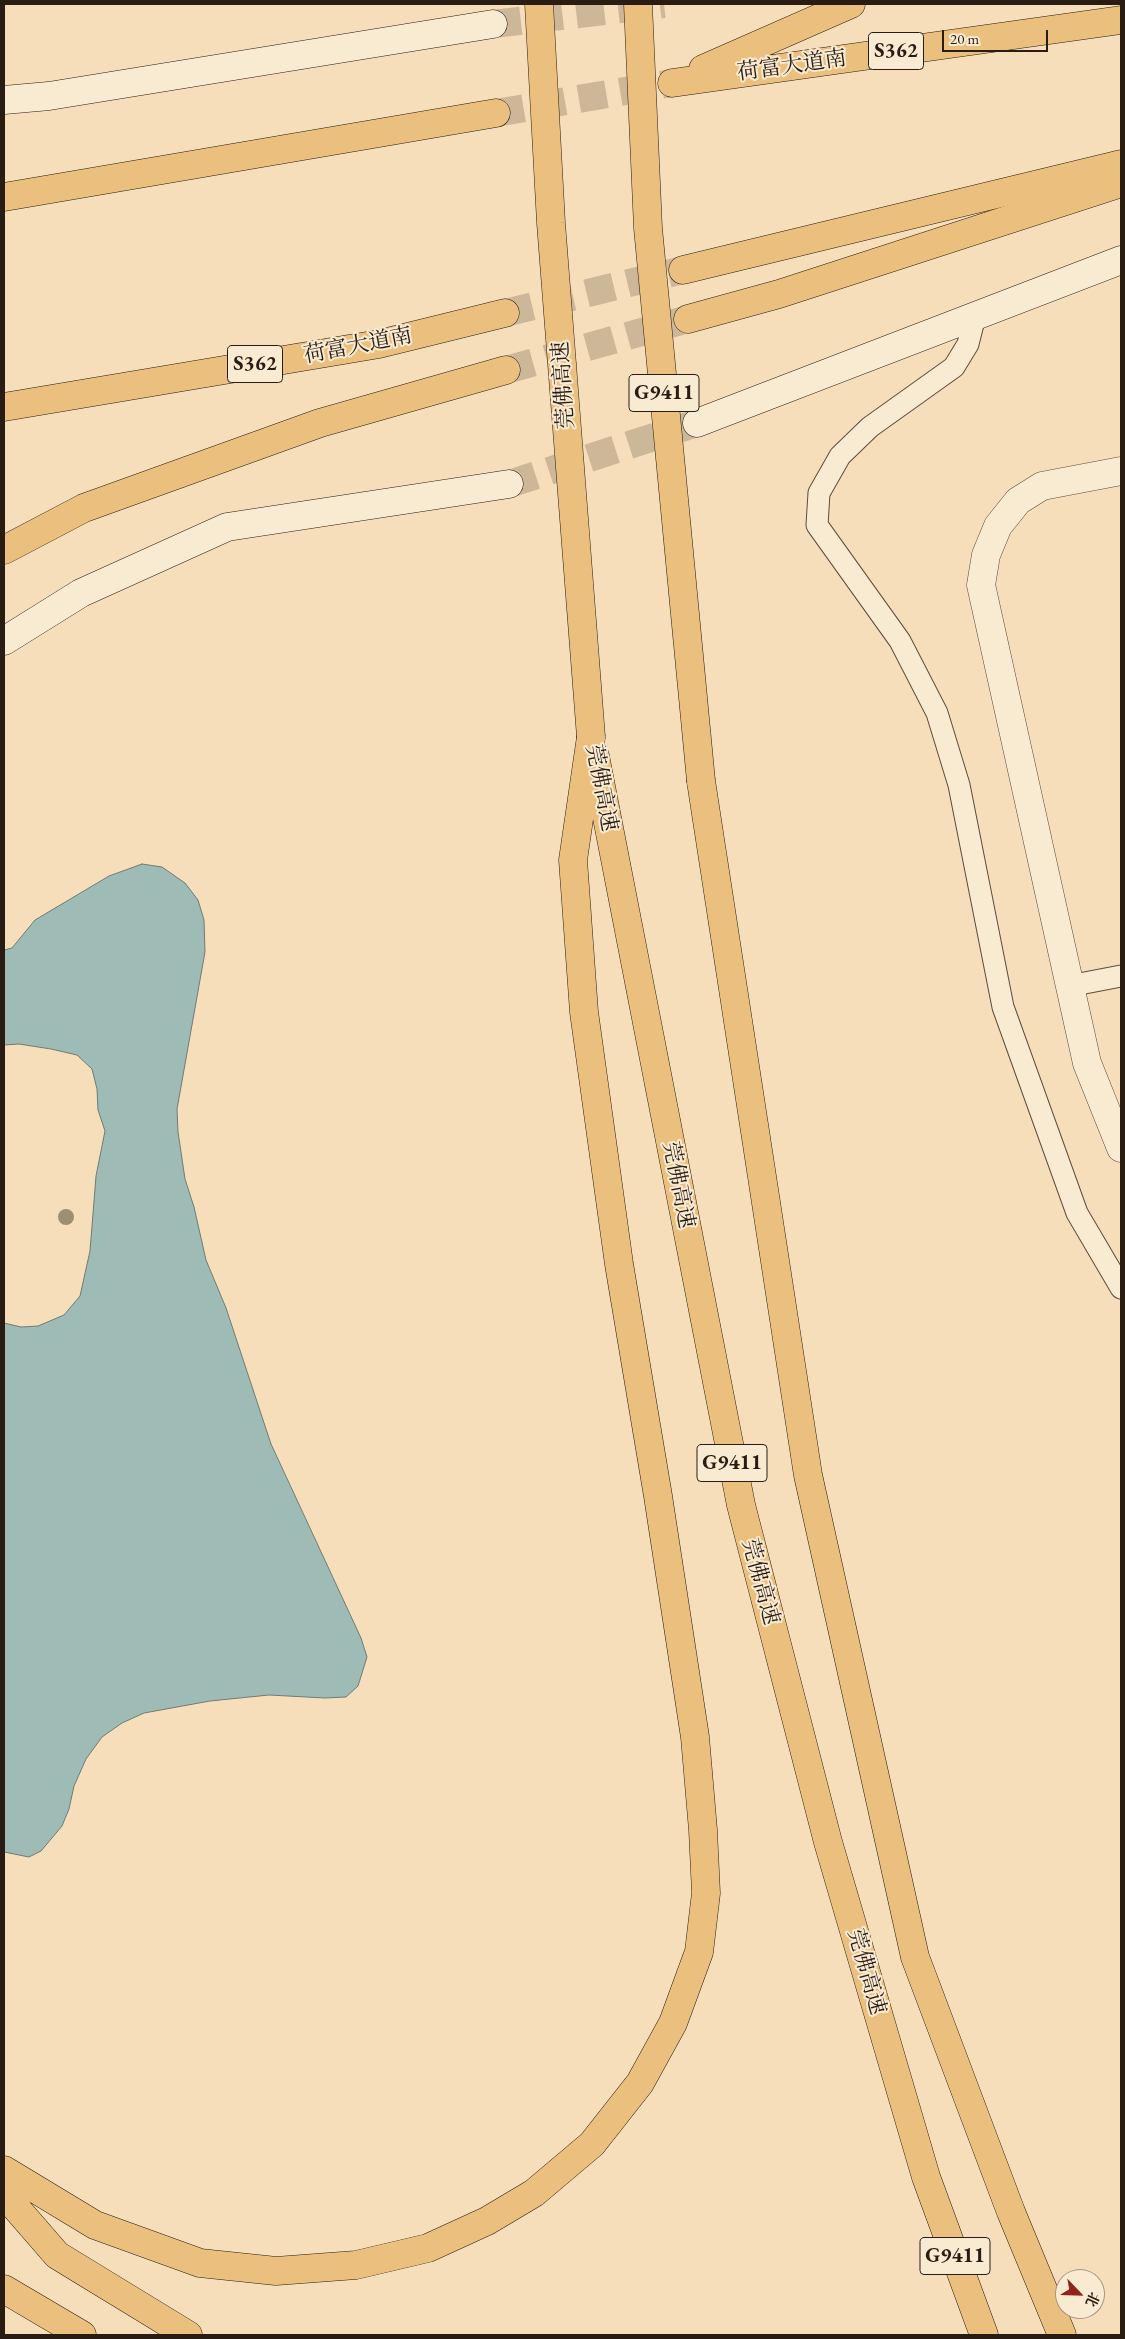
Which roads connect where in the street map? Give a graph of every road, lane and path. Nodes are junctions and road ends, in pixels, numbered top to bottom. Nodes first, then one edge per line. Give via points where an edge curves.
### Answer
1 (539, 4) edge
2 (638, 4) edge
3 (851, 4) edge
4 (1121, 20) edge
5 (493, 24) tunnel mouth
6 (4, 100) edge
7 (496, 113) tunnel mouth
8 (1121, 164) edge
9 (1121, 183) edge
10 (4, 198) edge
11 (1121, 260) edge
12 (683, 270) tunnel mouth
13 (505, 313) tunnel mouth
14 (975, 316) junction
15 (688, 319) tunnel mouth
16 (506, 370) tunnel mouth
17 (4, 406) edge
18 (697, 422) tunnel mouth
19 (1121, 471) edge
20 (509, 484) tunnel mouth
21 (4, 550) edge
22 (4, 640) edge
23 (591, 737) junction
24 (1121, 976) edge
25 (1070, 986) junction
26 (1121, 1148) edge
27 (1121, 1288) edge
28 (4, 2170) edge
29 (4, 2194) edge
30 (4, 2289) edge
31 (82, 2334) edge
32 (188, 2335) edge
33 (984, 2335) edge
34 (1062, 2335) edge

1 - 23 main road, 莞佛高速 / G9411, bridge via 551,223
2 - 34 main road, G9411, bridge via 648,228 701,781 808,1475 914,1957 1011,2212
3 - 4 main road, 荷富大道南 / S362 via 672,82
5 - 6 street
7 - 10 main road
8 - 12 main road
9 - 15 main road via 788,291
11 - 14 street
13 - 17 main road, 荷富大道南 / S362 via 379,344
14 - 18 street
14 - 27 lane via 968,344 954,366 870,427 840,456 819,493 817,525 900,641 937,713 959,785 1003,1007 1077,1213
16 - 21 main road via 320,423 84,508
19 - 25 street via 1042,486 1018,501 998,526 986,555 981,585
20 - 22 street via 227,527 81,593
23 - 28 main road via 572,860 584,1012 619,1264 695,1737 703,1830 706,1892 699,1952 673,2023 640,2083 592,2144 534,2193 487,2221 428,2248 356,2265 276,2271 200,2263 95,2225
23 - 33 main road, 莞佛高速 / G9411 via 741,1505 828,1842 926,2177
24 - 25 lane
25 - 26 street via 1086,1063
29 - 32 main road via 57,2255
30 - 31 main road

